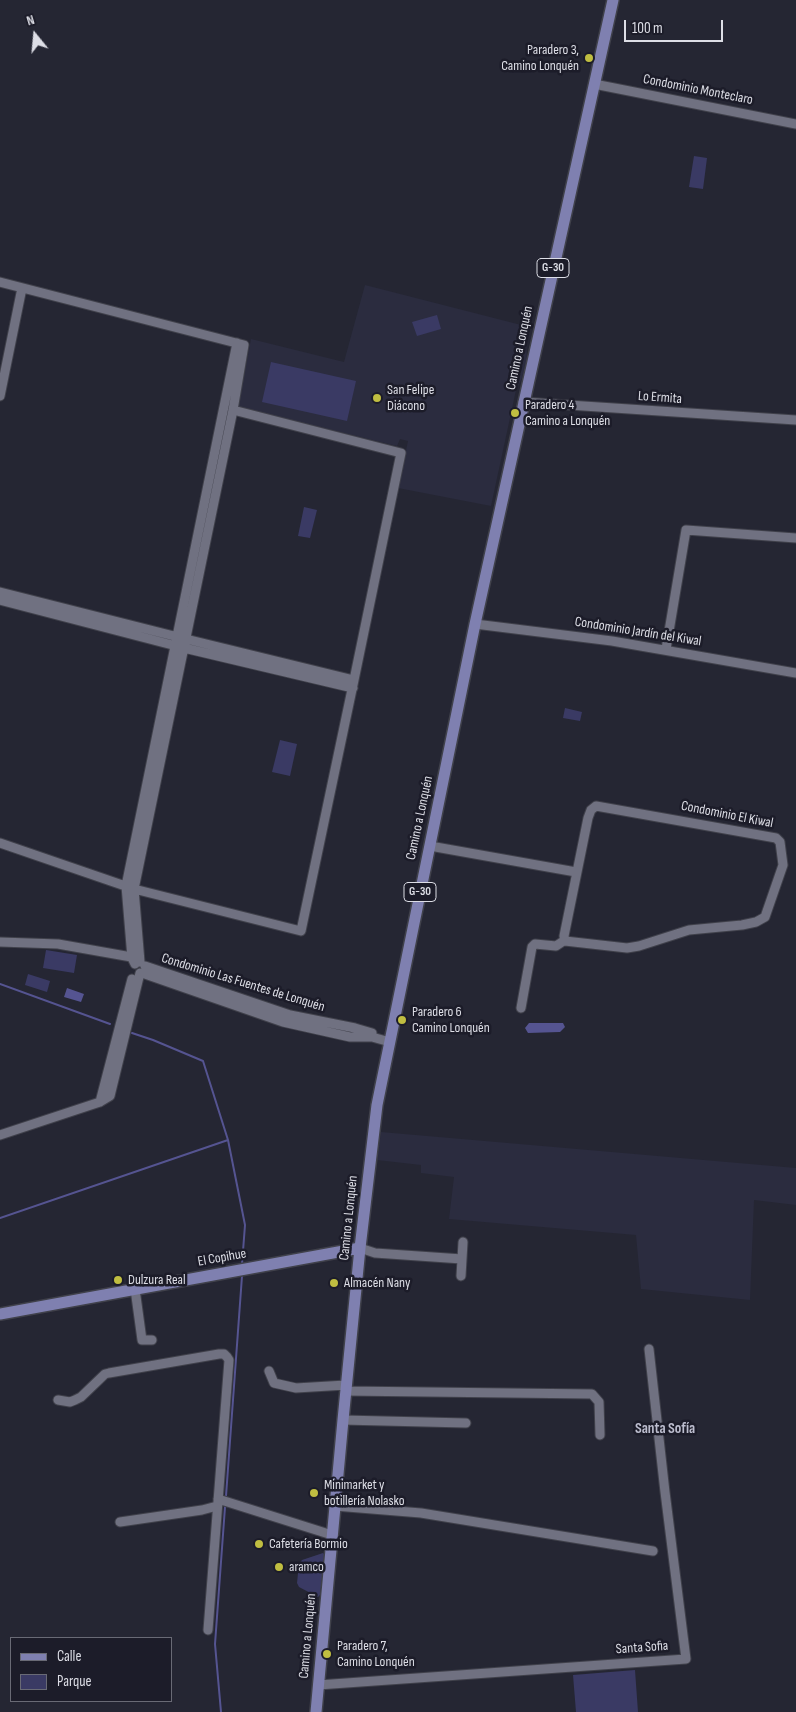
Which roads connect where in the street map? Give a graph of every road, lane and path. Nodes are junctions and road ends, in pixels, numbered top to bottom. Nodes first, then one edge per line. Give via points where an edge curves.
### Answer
1 (613, 0) edge
2 (594, 84) junction
3 (796, 124) edge
4 (0, 282) edge
5 (22, 288) junction
6 (240, 344) junction
7 (0, 396) edge
8 (523, 402) junction
9 (233, 410) junction
10 (796, 420) edge
11 (796, 538) edge
12 (0, 592) edge
13 (0, 600) edge
14 (475, 624) junction
15 (180, 642) junction
16 (666, 649) junction
17 (796, 673) edge
18 (354, 684) junction
19 (0, 842) edge
20 (430, 846) junction
21 (576, 872) junction
22 (130, 887) junction
23 (565, 940) junction
24 (0, 942) edge
25 (138, 966) junction
26 (521, 1008) dead end
27 (390, 1039) junction
28 (0, 1135) edge
29 (463, 1242) dead end
30 (360, 1248) junction
31 (462, 1259) junction
32 (461, 1276) dead end
33 (135, 1289) junction
34 (0, 1314) edge
35 (152, 1340) dead end
36 (650, 1349) dead end
37 (269, 1371) dead end
38 (346, 1388) junction
39 (58, 1400) dead end
40 (343, 1420) junction
41 (466, 1423) dead end
42 (600, 1435) dead end
43 (217, 1503) junction
44 (335, 1506) junction
45 (120, 1522) dead end
46 (332, 1535) junction
47 (653, 1551) dead end
48 (208, 1630) dead end
49 (318, 1685) junction
50 (316, 1712) edge

1 - 2 main road, Camino a Lonquén / G-30
2 - 3 street, Condominio Monteclaro
2 - 8 main road, Camino a Lonquén / G-30
4 - 5 street
5 - 6 street
5 - 7 street
6 - 9 street
6 - 15 street
8 - 10 street, Lo Ermita
8 - 14 main road, Camino a Lonquén / G-30
9 - 15 street
9 - 18 street via 401,452
11 - 16 street via 686,530
12 - 15 street
13 - 15 street
14 - 16 street, Condominio Jardín del Kiwal
14 - 20 main road, Camino a Lonquén / G-30
15 - 18 street
15 - 22 street
16 - 17 street, Condominio Jardín del Kiwal
18 - 22 street via 301,931
19 - 22 street
20 - 21 street
20 - 27 main road, Camino a Lonquén / G-30
21 - 23 street, Condominio El Kiwal
21 - 23 street, Condominio El Kiwal via 589,814 596,806 773,837 780,842 783,859 766,915 756,922 689,930 627,948
22 - 25 street
23 - 26 street via 556,946 535,944 532,947
24 - 25 street, Condominio Las Fuentes de Lonquén via 58,944
25 - 27 street, Condominio Las Fuentes de Lonquén via 290,1015
25 - 28 street via 111,1092 106,1100
27 - 30 main road, Camino a Lonquén / G-30 via 376,1117
29 - 31 street
30 - 31 street via 375,1253
30 - 33 main road, El Copihue
30 - 38 main road, Camino a Lonquén / G-30
31 - 32 street
33 - 34 main road, El Copihue
33 - 35 street via 142,1340
36 - 49 street, Santa Sofia via 686,1659
37 - 38 street via 274,1384 296,1388
38 - 40 main road, Camino a Lonquén / G-30
38 - 42 street via 592,1394 599,1402
39 - 43 street via 75,1400 105,1374 224,1354 229,1360
40 - 41 street
40 - 44 main road, Camino a Lonquén / G-30
43 - 45 street via 202,1510
43 - 46 street
43 - 48 street
44 - 46 main road, Camino a Lonquén / G-30
44 - 47 street via 421,1513
46 - 49 main road, Camino a Lonquén / G-30
49 - 50 main road, Camino a Lonquén / G-30

